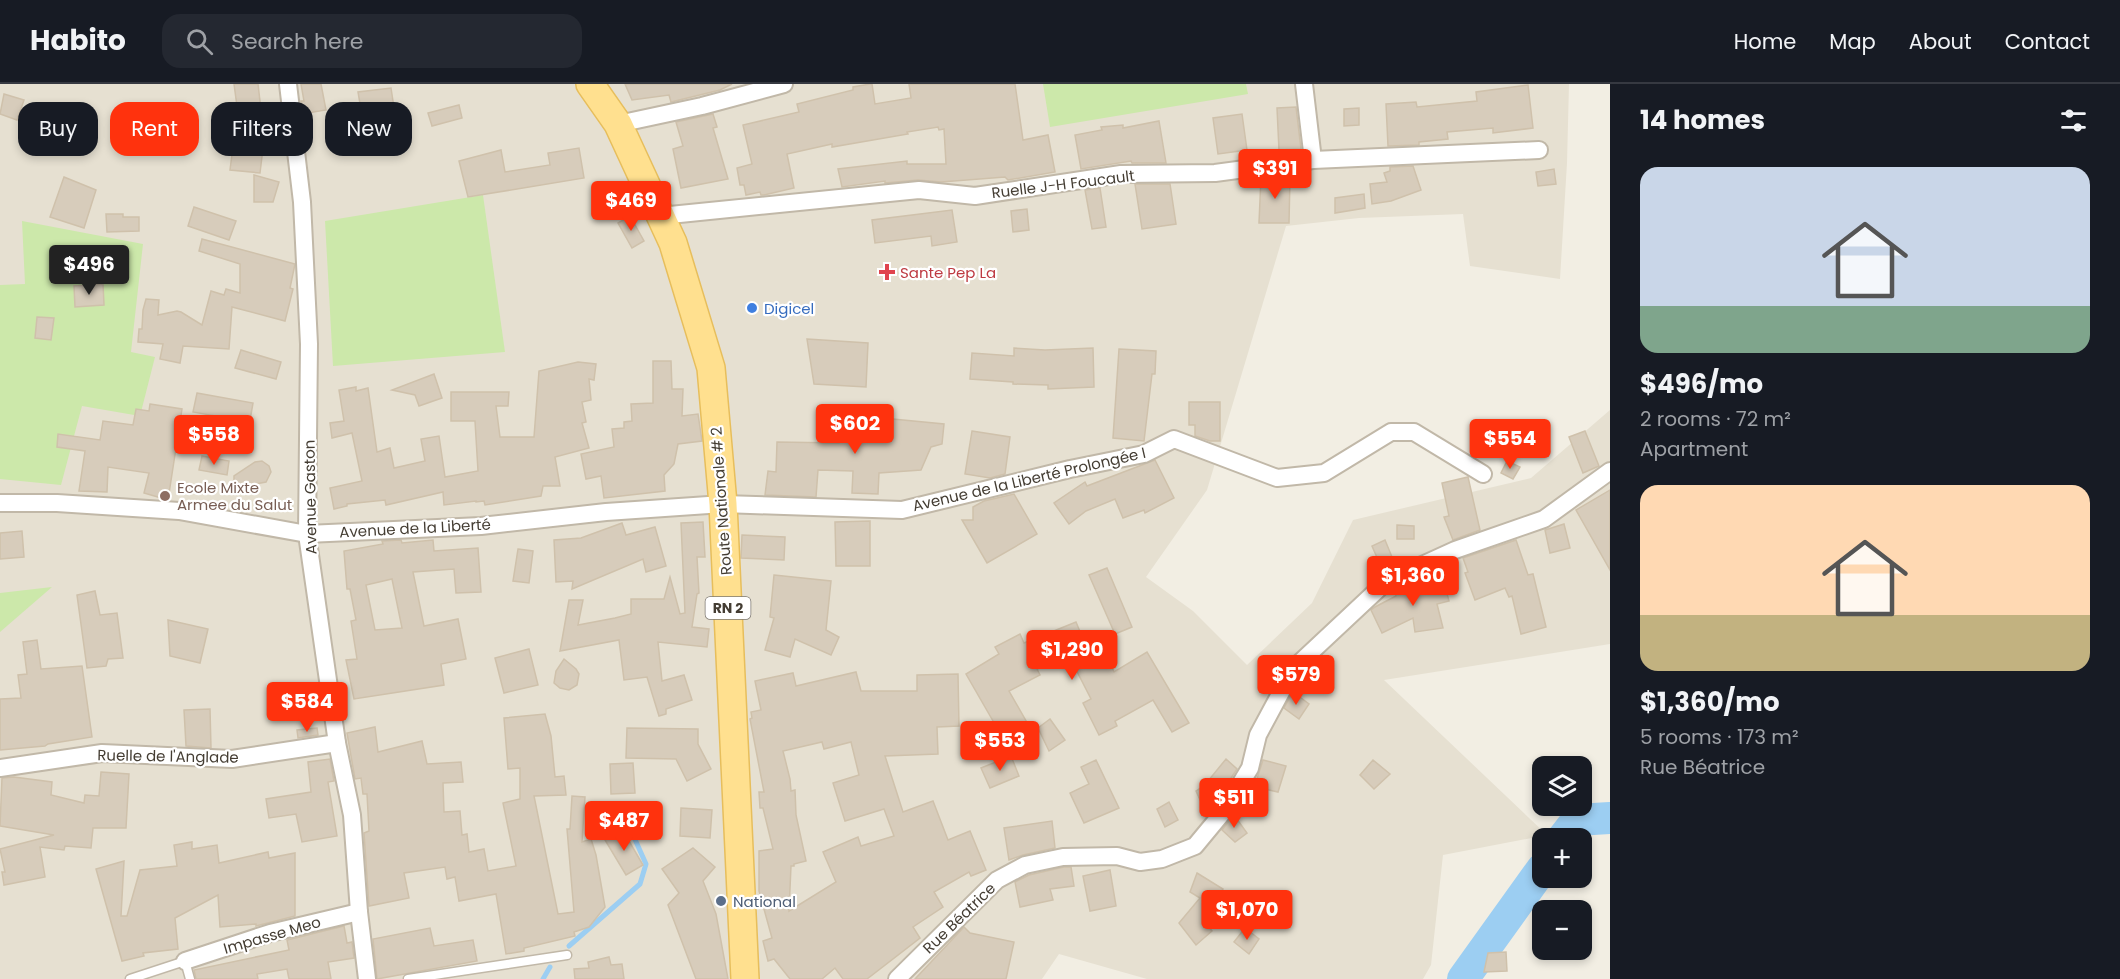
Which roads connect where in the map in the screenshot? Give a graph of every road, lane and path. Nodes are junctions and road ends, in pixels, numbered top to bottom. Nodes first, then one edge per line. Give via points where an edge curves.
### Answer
1 (288, 84) edge
2 (590, 84) edge
3 (784, 84) edge
4 (1304, 84) edge
5 (618, 124) junction
6 (1539, 150) dead end
7 (1313, 160) junction
8 (660, 216) junction
9 (1610, 471) edge
10 (1482, 474) dead end
11 (0, 503) edge
12 (723, 504) junction
13 (307, 534) junction
14 (337, 743) junction
15 (0, 768) edge
16 (359, 912) junction
17 (567, 955) dead end
18 (186, 961) junction
19 (130, 979) edge
20 (190, 979) edge
21 (368, 979) edge
22 (408, 979) edge
23 (745, 979) edge
24 (897, 979) edge

1 - 13 street, Avenue Gaston via 302,202 309,344
2 - 5 main road, Route Nationale # 2 / RN 2
3 - 5 street
4 - 7 street
5 - 8 main road, Route Nationale # 2 / RN 2
6 - 7 street, Ruelle J-H Foucault
7 - 8 street, Ruelle J-H Foucault via 1215,173 1121,174 975,196 919,190
8 - 12 main road, Route Nationale # 2 / RN 2 via 711,368
9 - 24 street, Rue Béatrice via 1544,519 1455,550 1387,581 1293,668 1258,735 1250,768 1224,811 1195,846 1162,859 1063,857 1025,865 997,880
10 - 12 street, Avenue de la Liberté Prolongée I via 1414,432 1390,432 1324,473 1276,478 1174,439 1144,454 902,510
11 - 13 street, Avenue de la Liberté via 179,511
12 - 13 street, Avenue de la Liberté via 481,526
12 - 23 main road, Route Nationale # 2 / RN 2
13 - 14 street, Avenue Gaston
14 - 15 street, Ruelle de l'Anglade via 232,759 102,753
14 - 16 street, Avenue Gaston via 352,815
16 - 18 street, Impasse Meo via 270,933
16 - 21 street, Avenue Gaston
17 - 22 lane
18 - 19 lane
18 - 20 lane

